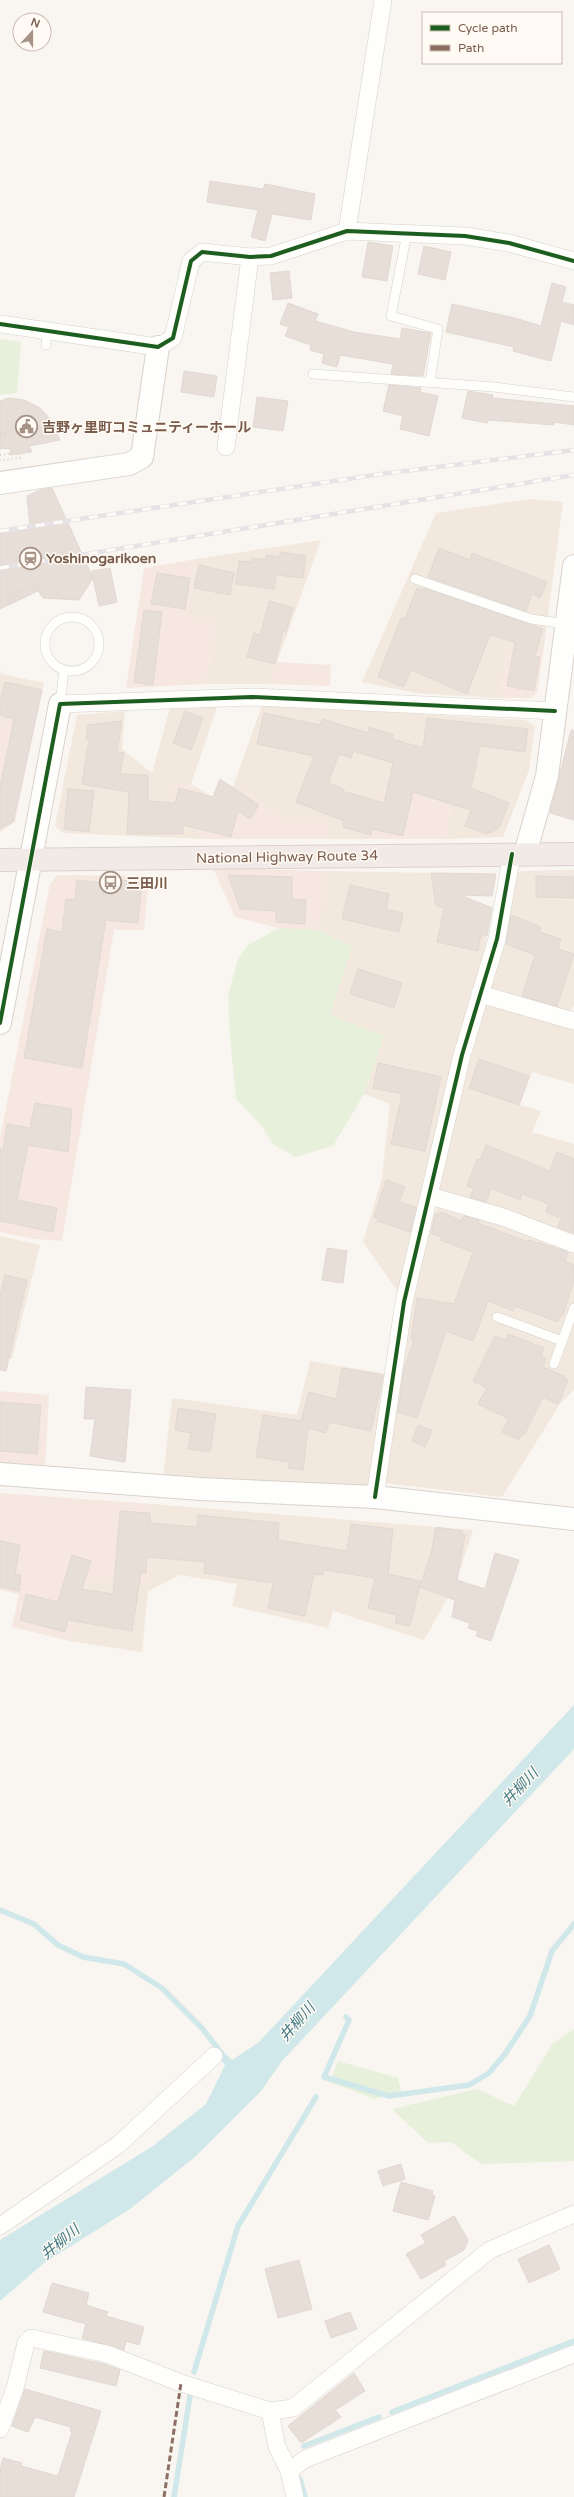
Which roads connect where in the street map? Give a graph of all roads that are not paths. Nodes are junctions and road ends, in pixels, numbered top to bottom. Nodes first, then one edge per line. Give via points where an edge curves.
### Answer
1 (383, 0) edge
2 (347, 231) junction
3 (407, 232) junction
4 (250, 257) junction
5 (574, 261) edge
6 (0, 324) edge
7 (158, 347) junction
8 (313, 374) dead end
9 (430, 382) junction
10 (574, 398) edge
11 (226, 447) dead end
12 (0, 484) edge
13 (574, 566) edge
14 (415, 579) dead end
15 (569, 625) edge
16 (64, 670) junction
17 (60, 704) junction
18 (555, 711) junction
19 (518, 854) junction
20 (574, 854) edge
21 (0, 860) edge
22 (30, 860) junction
23 (480, 994) junction
24 (574, 1021) edge
25 (0, 1022) edge
26 (430, 1196) junction
27 (574, 1244) edge
28 (574, 1308) edge
29 (497, 1317) dead end
30 (562, 1341) junction
31 (554, 1364) dead end
32 (0, 1474) edge
33 (375, 1497) junction
34 (574, 1519) edge
35 (214, 2056) dead end
36 (574, 2214) edge
37 (0, 2226) edge
38 (574, 2354) edge
39 (270, 2411) junction
40 (0, 2429) edge
41 (289, 2471) junction
42 (295, 2497) edge

1 - 2 street
2 - 3 street
2 - 4 street via 271,256
3 - 5 street via 465,236 509,243
3 - 9 lane via 391,316 438,328
4 - 7 street via 202,252 191,261 173,338
4 - 11 street
6 - 7 street via 46,338
7 - 12 street via 142,458 129,464
8 - 9 lane
9 - 10 lane via 494,386
13 - 15 street
14 - 15 lane via 531,619
15 - 18 street
16 - 16 lane via 50,660 46,650 44,644 49,628 63,618 81,618 89,623 98,638 96,656 82,669
16 - 17 lane
17 - 18 street via 252,697
17 - 22 street
18 - 19 street via 546,776
19 - 20 highway, National Highway Route 34
19 - 22 highway, National Highway Route 34
19 - 23 street
21 - 22 highway, National Highway Route 34
22 - 25 street
23 - 24 street
23 - 26 street via 462,1056
26 - 27 street via 503,1217
26 - 33 street via 404,1302
28 - 30 lane
29 - 30 lane
30 - 31 lane
32 - 33 street via 201,1490
33 - 34 street
35 - 37 street via 118,2145
36 - 39 street via 490,2250 293,2408
38 - 41 street via 305,2459
39 - 40 street via 182,2383 107,2354 31,2338 26,2343 16,2388
39 - 41 street via 277,2447
41 - 42 street

